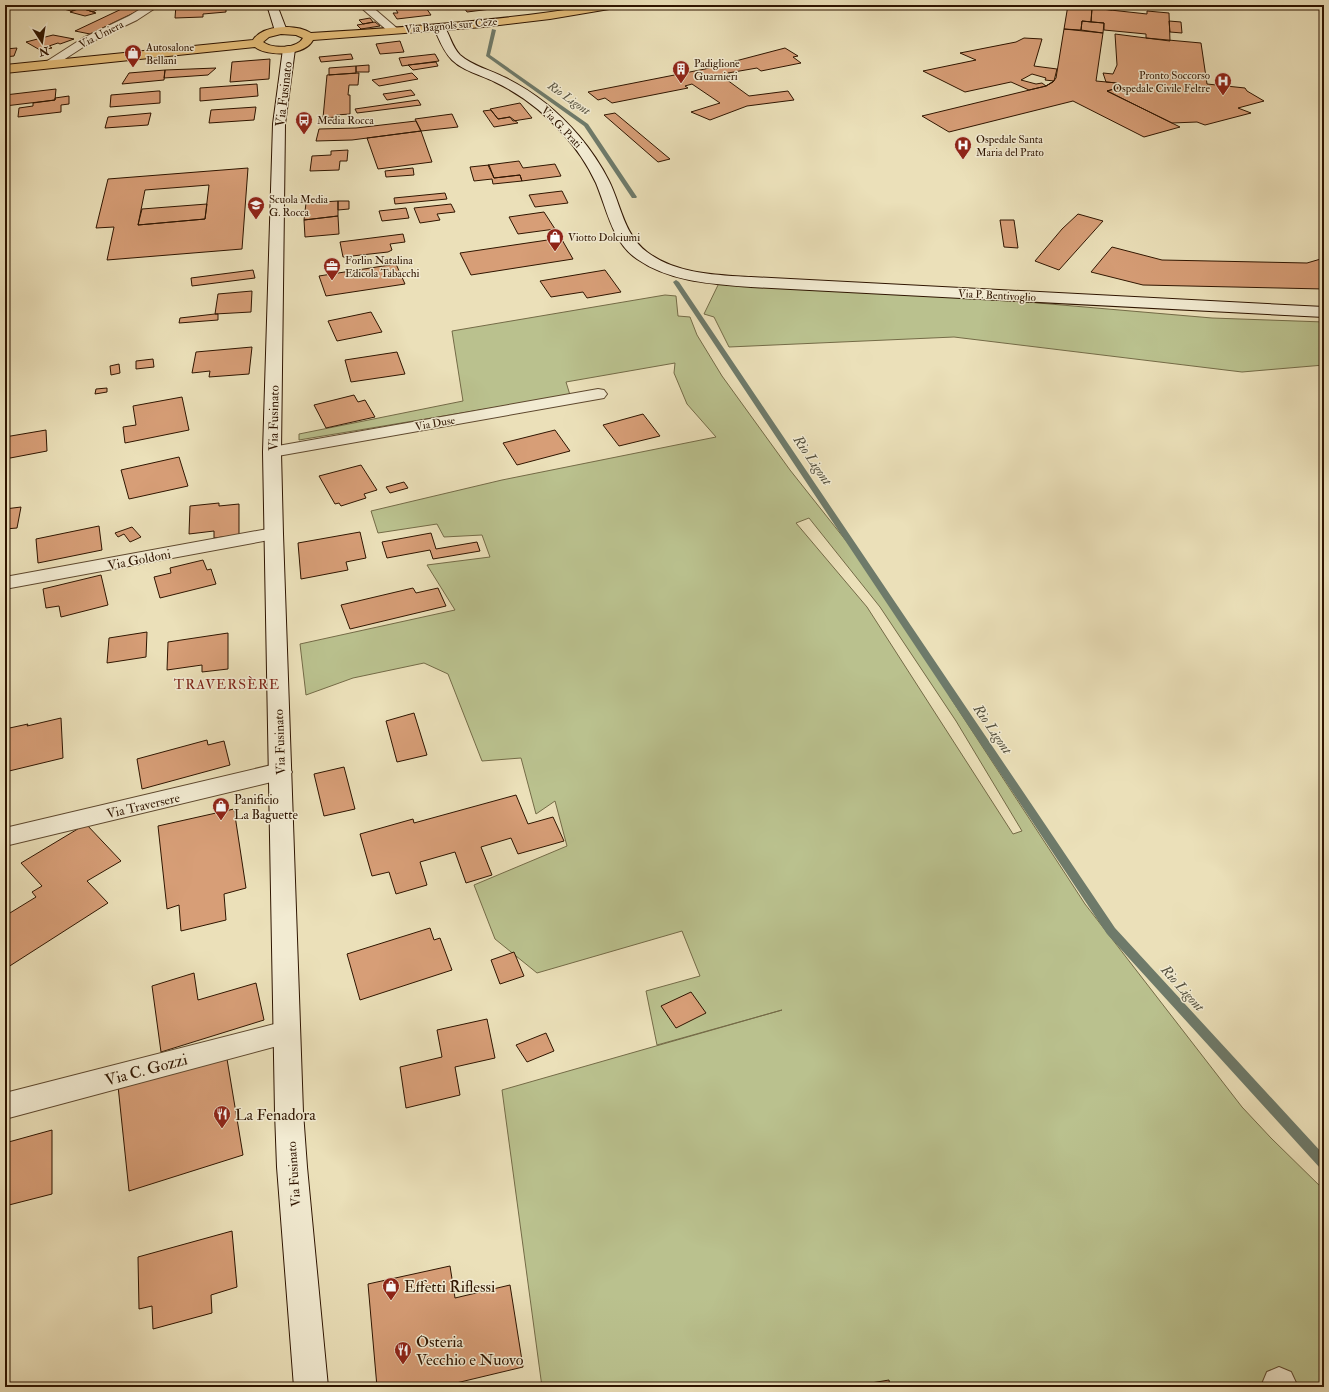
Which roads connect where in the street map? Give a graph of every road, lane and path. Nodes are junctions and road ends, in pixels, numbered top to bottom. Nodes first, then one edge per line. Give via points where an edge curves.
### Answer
1 (155, 5) edge
2 (272, 5) edge
3 (362, 5) edge
4 (617, 5) edge
5 (440, 28) junction
6 (393, 30) junction
7 (281, 31) junction
8 (309, 38) junction
9 (257, 43) junction
10 (289, 49) junction
11 (47, 65) junction
12 (5, 69) edge
13 (670, 270) joint
14 (1324, 312) edge
15 (598, 394) dead end
16 (272, 452) junction
17 (273, 534) junction
18 (5, 584) edge
19 (280, 772) junction
20 (5, 837) edge
21 (286, 1033) junction
22 (5, 1106) edge
23 (311, 1387) edge

1 - 11 street, Via Uniera via 87,40
2 - 7 street
3 - 6 street
4 - 5 main road, Via Bagnols sur Ceze
5 - 6 main road, Via Bagnols sur Ceze
5 - 13 street, Via G. Prati via 457,58 518,89 542,106 576,139 602,181 628,242 642,256
6 - 8 main road, Via Bagnols sur Ceze
7 - 8 main road via 303,33
7 - 9 main road via 266,34 260,37
8 - 10 main road via 306,43
9 - 10 main road via 259,46 272,49
9 - 11 main road
10 - 16 street, Via Fusinato via 279,124
11 - 12 main road
13 - 14 street, Via P. Bentivoglio via 703,278 751,282
15 - 16 street, Via Duse
16 - 17 street, Via Fusinato
17 - 18 street, Via Goldoni
17 - 19 street, Via Fusinato
19 - 20 street, Via Traversere
19 - 21 street, Via Fusinato
21 - 22 street, Via C. Gozzi
21 - 23 street, Via Fusinato via 292,1167

